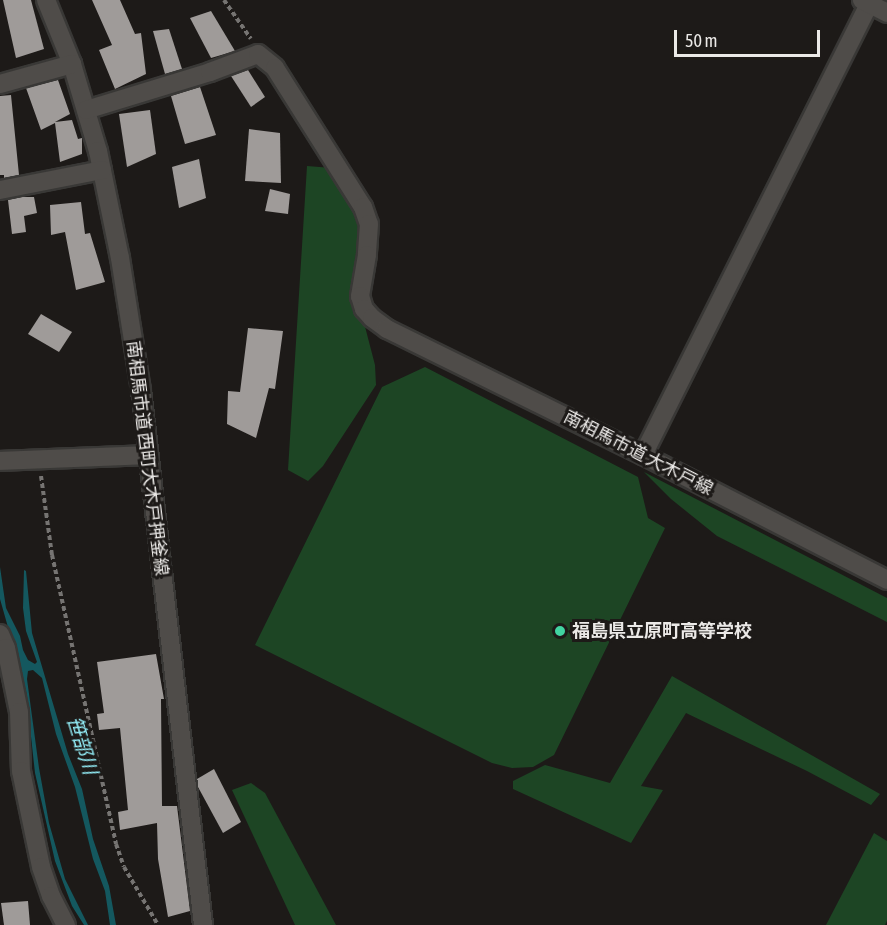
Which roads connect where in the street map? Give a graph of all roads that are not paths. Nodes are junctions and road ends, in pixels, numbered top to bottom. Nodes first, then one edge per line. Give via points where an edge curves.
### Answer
1 (46, 0) edge
2 (867, 1) edge
3 (887, 12) edge
4 (72, 64) junction
5 (0, 84) edge
6 (86, 110) junction
7 (102, 170) junction
8 (0, 190) edge
9 (147, 455) junction
10 (643, 455) junction
11 (0, 461) edge
12 (887, 580) edge
13 (0, 634) edge
14 (66, 925) edge
15 (203, 925) edge

1 - 4 street, 南相馬市道 西町大木戸押釜線
2 - 3 street
2 - 10 street
4 - 5 street
4 - 6 street, 南相馬市道 西町大木戸押釜線
6 - 7 street, 南相馬市道 西町大木戸押釜線
6 - 10 street, 南相馬市道 大木戸線 via 258,54 275,68 363,207 369,224 360,296 364,309 387,329
7 - 8 street
7 - 9 street, 南相馬市道 西町大木戸押釜線 via 141,390
9 - 11 street
9 - 15 street, 南相馬市道 西町大木戸押釜線
10 - 12 street, 南相馬市道 大木戸線
13 - 14 street via 19,712 21,771 41,867

